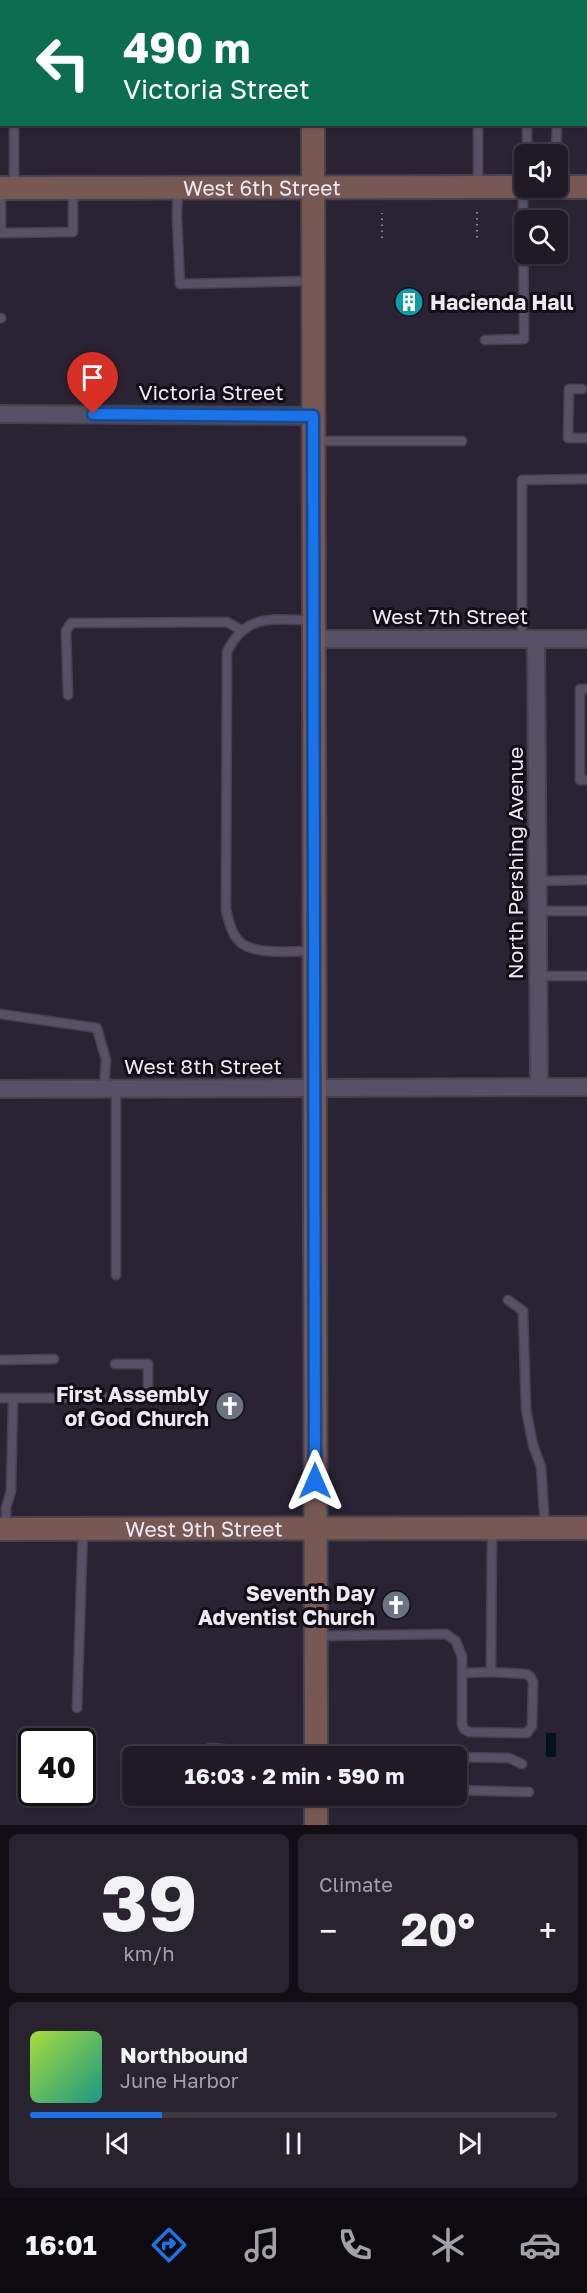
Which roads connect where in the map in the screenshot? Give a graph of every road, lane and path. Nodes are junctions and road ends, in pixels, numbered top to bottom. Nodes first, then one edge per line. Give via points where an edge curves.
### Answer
1 (14, 126) edge
2 (313, 126) edge
3 (478, 126) edge
4 (527, 126) edge
5 (557, 126) edge
6 (527, 144) edge
7 (556, 144) edge
8 (178, 187) junction
9 (312, 187) junction
10 (478, 187) junction
11 (514, 187) edge
12 (568, 187) edge
13 (587, 187) edge
14 (5, 188) edge
15 (73, 188) junction
16 (524, 198) edge
17 (477, 212) dead end
18 (382, 213) dead end
19 (381, 238) dead end
20 (477, 238) dead end
21 (313, 281) junction
22 (523, 305) junction
23 (487, 306) dead end
24 (485, 340) dead end
25 (582, 389) dead end
26 (0, 414) edge
27 (313, 416) junction
28 (587, 438) edge
29 (313, 441) junction
30 (462, 441) dead end
31 (587, 480) edge
32 (313, 629) junction
33 (241, 630) junction
34 (529, 639) junction
35 (587, 639) edge
36 (587, 689) edge
37 (68, 695) dead end
38 (587, 780) edge
39 (538, 880) junction
40 (587, 880) edge
41 (538, 911) junction
42 (587, 911) edge
43 (314, 951) junction
44 (538, 976) junction
45 (587, 976) edge
46 (0, 1014) edge
47 (540, 1087) junction
48 (587, 1087) edge
49 (110, 1088) junction
50 (314, 1088) junction
51 (0, 1089) edge
52 (116, 1275) dead end
53 (508, 1300) dead end
54 (54, 1359) dead end
55 (0, 1360) edge
56 (115, 1364) dead end
57 (0, 1398) edge
58 (13, 1398) junction
59 (316, 1528) junction
60 (492, 1528) junction
61 (545, 1528) junction
62 (587, 1528) edge
63 (3, 1529) edge
64 (83, 1529) junction
65 (316, 1636) junction
66 (491, 1672) junction
67 (463, 1673) junction
68 (77, 1708) dead end
69 (316, 1746) edge
70 (467, 1757) edge
71 (522, 1764) dead end
72 (467, 1790) edge
73 (529, 1791) dead end
74 (316, 1806) edge
75 (316, 1825) edge

1 - 14 lane
2 - 9 street
3 - 10 lane
4 - 6 lane
5 - 7 lane
8 - 9 street, West 6th Street
8 - 15 street, West 6th Street
8 - 21 lane via 180,284
9 - 10 street, West 6th Street
9 - 21 street
10 - 11 street, West 6th Street
12 - 13 street
14 - 15 street, West 6th Street
14 - 15 lane via 1,233 73,232
16 - 22 lane
17 - 20 path
18 - 19 path
21 - 27 street
22 - 23 lane
22 - 24 lane via 524,339
25 - 28 lane via 569,389 568,438
26 - 27 street, Victoria Street
27 - 29 street
29 - 30 lane
29 - 32 street
31 - 34 lane via 522,480
32 - 33 lane via 261,621
32 - 34 street, West 7th Street
32 - 43 street
33 - 37 lane via 227,622 70,623 66,631
33 - 43 lane via 227,652 226,910 239,942 250,948
34 - 35 street, West 7th Street
34 - 39 street, North Pershing Avenue
36 - 38 lane via 580,689 580,780
39 - 40 lane
39 - 41 street, North Pershing Avenue
41 - 42 lane
41 - 44 street, North Pershing Avenue
43 - 50 street
44 - 45 lane
44 - 47 street, North Pershing Avenue
46 - 49 lane via 97,1028
47 - 48 street, West 8th Street
47 - 50 street, West 8th Street
49 - 50 street, West 8th Street
49 - 51 street, West 8th Street
49 - 52 lane
50 - 59 street
53 - 61 lane via 523,1311 526,1409 541,1467
54 - 55 lane
56 - 58 lane via 148,1364 148,1398
57 - 58 lane
58 - 63 lane via 11,1491
59 - 60 street, West 9th Street
59 - 64 street, West 9th Street
59 - 65 street
60 - 61 street, West 9th Street
60 - 66 lane
61 - 62 street, West 9th Street
63 - 64 street, West 9th Street
64 - 68 lane
65 - 67 lane via 446,1634 456,1641
65 - 69 street
66 - 67 lane
66 - 67 lane via 530,1676 531,1730 527,1733 464,1729
70 - 71 lane via 510,1758
72 - 73 lane
74 - 75 street

